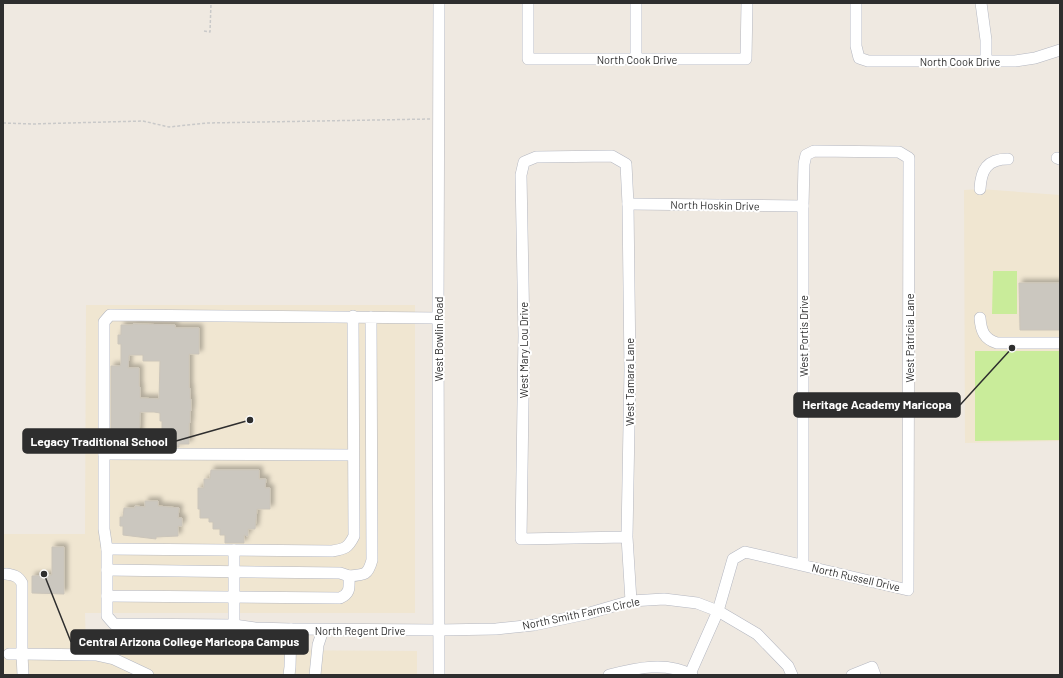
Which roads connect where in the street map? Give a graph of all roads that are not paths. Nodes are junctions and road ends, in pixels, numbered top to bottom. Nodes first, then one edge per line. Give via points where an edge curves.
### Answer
1 (440, 3) edge
2 (528, 3) edge
3 (636, 3) edge
4 (747, 3) edge
5 (856, 3) edge
6 (981, 3) edge
7 (1060, 50) edge
8 (636, 59) junction
9 (986, 61) junction
10 (806, 155) joint
11 (1008, 159) dead end
12 (626, 164) joint
13 (980, 190) dead end
14 (628, 204) junction
15 (802, 206) junction
16 (354, 316) junction
17 (371, 317) junction
18 (438, 318) junction
19 (980, 318) dead end
20 (1060, 343) edge
21 (104, 454) junction
22 (353, 454) junction
23 (627, 537) junction
24 (107, 549) junction
25 (234, 550) junction
26 (803, 566) junction
27 (107, 570) junction
28 (234, 572) junction
29 (6, 574) dead end
30 (350, 576) junction
31 (908, 590) joint
32 (107, 596) junction
33 (234, 597) junction
34 (631, 601) junction
35 (718, 611) junction
36 (234, 625) junction
37 (291, 629) junction
38 (323, 630) junction
39 (439, 630) junction
40 (9, 654) dead end
41 (22, 654) junction
42 (691, 674) edge
43 (22, 675) edge
44 (148, 675) edge
45 (289, 675) edge
46 (315, 675) edge
47 (439, 675) edge
48 (609, 675) edge
49 (792, 675) edge
50 (852, 675) edge
51 (875, 675) edge

1 - 18 street, West Bowlin Road
2 - 8 street, North Cook Drive via 528,59
3 - 8 street
4 - 8 street, North Cook Drive via 746,59
5 - 9 street, North Cook Drive via 856,46 859,58 868,61
6 - 9 street
7 - 9 street, North Cook Drive via 1015,61
10 - 15 street, West Portis Drive
10 - 31 street, West Patricia Lane via 814,151 899,152 909,158
11 - 13 street via 995,160 985,168
12 - 14 street, West Tamara Lane
12 - 23 street, West Mary Lou Drive via 612,156 536,157 524,162 521,175 524,336 521,539
14 - 15 street, North Hoskin Drive
14 - 23 street, West Tamara Lane via 630,370
15 - 26 street, West Portis Drive
16 - 17 street
16 - 21 street via 110,315 104,322
16 - 22 street
17 - 18 street
17 - 30 street via 372,560 369,570 362,575
18 - 39 street, West Bowlin Road
19 - 20 street via 982,332 986,338 997,343
21 - 22 street
21 - 24 street via 104,529
22 - 25 street via 354,536 350,545 332,551
23 - 34 street, West Tamara Lane
24 - 25 street
24 - 27 street
25 - 28 street
26 - 31 street, North Russell Drive
26 - 35 street, North Russell Drive via 745,552 733,559
27 - 28 street
27 - 32 street
28 - 30 street via 340,573
28 - 33 street
29 - 41 street via 19,577 22,583
30 - 33 street via 349,589 346,595 340,598
32 - 33 street
32 - 36 street, North Regent Drive via 107,616 114,624
33 - 36 street
34 - 35 street, North Smith Farms Circle via 664,599 697,603
34 - 39 street, North Smith Farms Circle via 534,625
35 - 42 street, North Russell Drive
35 - 49 street, North Smith Farms Circle via 757,634 788,666
36 - 37 street, North Regent Drive
37 - 38 street, North Regent Drive
37 - 45 street
38 - 39 street, North Regent Drive
38 - 46 street via 318,645
39 - 47 street, West Bowlin Road
40 - 41 street
41 - 43 street
41 - 44 street via 96,655 114,659
42 - 48 street via 681,669 651,667
50 - 51 street via 872,667

